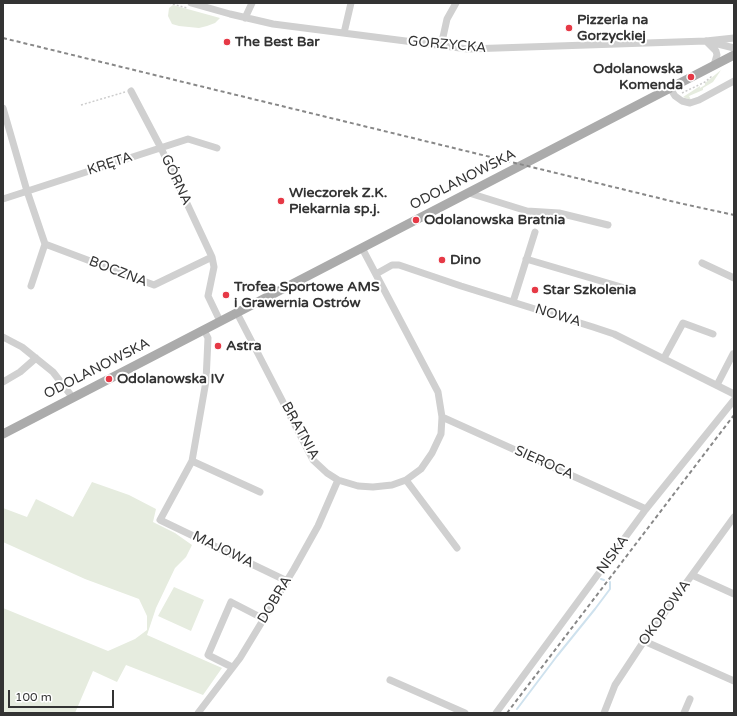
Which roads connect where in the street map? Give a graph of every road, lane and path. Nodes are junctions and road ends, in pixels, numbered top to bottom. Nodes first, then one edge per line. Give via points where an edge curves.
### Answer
1 (191, 3) edge
2 (252, 3) edge
3 (351, 3) edge
4 (456, 3) edge
5 (245, 18) junction
6 (344, 33) junction
7 (734, 38) edge
8 (706, 41) junction
9 (441, 46) junction
10 (734, 48) edge
11 (734, 55) edge
12 (714, 65) junction
13 (734, 81) edge
14 (670, 88) junction
15 (131, 91) joint
16 (81, 105) dead end
17 (3, 108) edge
18 (160, 148) junction
19 (217, 148) dead end
20 (27, 191) junction
21 (468, 193) junction
22 (3, 199) edge
23 (608, 225) dead end
24 (535, 232) dead end
25 (45, 244) junction
26 (362, 248) junction
27 (212, 257) junction
28 (526, 259) junction
29 (702, 263) dead end
30 (376, 274) junction
31 (734, 278) edge
32 (31, 286) dead end
33 (628, 289) dead end
34 (513, 302) junction
35 (237, 313) junction
36 (220, 322) junction
37 (204, 330) junction
38 (713, 334) dead end
39 (3, 337) edge
40 (733, 354) edge
41 (36, 358) junction
42 (664, 358) junction
43 (3, 382) edge
44 (717, 385) junction
45 (734, 394) edge
46 (73, 398) junction
47 (734, 400) edge
48 (442, 417) junction
49 (3, 434) edge
50 (192, 461) junction
51 (338, 480) junction
52 (406, 480) junction
53 (260, 492) dead end
54 (646, 509) junction
55 (734, 517) edge
56 (457, 548) dead end
57 (692, 575) junction
58 (287, 581) junction
59 (734, 594) edge
60 (264, 619) junction
61 (644, 641) junction
62 (232, 667) junction
63 (390, 680) dead end
64 (734, 681) edge
65 (690, 699) dead end
66 (198, 713) edge
67 (465, 713) edge
68 (496, 713) edge
69 (604, 713) edge
70 (684, 713) edge

1 - 5 street, GORZYCKA
2 - 5 street
3 - 6 street
4 - 9 street via 447,19
5 - 6 street, GORZYCKA
6 - 9 street, GORZYCKA
7 - 8 street, GORZYCKA
8 - 9 street, GORZYCKA via 479,49
8 - 10 street, GORZYCKA
8 - 12 street via 716,51
11 - 12 main road, ODOLANOWSKA
12 - 14 main road, ODOLANOWSKA
13 - 14 street via 690,103 675,96
14 - 21 main road, ODOLANOWSKA
15 - 16 path
15 - 18 street, GÓRNA
17 - 20 street
18 - 19 street, KRĘTA via 188,139
18 - 20 street, KRĘTA
18 - 27 street, GÓRNA
20 - 22 street, KRĘTA
20 - 25 street
21 - 23 street via 527,211 559,213
21 - 26 main road, ODOLANOWSKA
24 - 28 street
25 - 27 street, BOCZNA via 154,285
25 - 32 street
26 - 30 street, BRATNIA
26 - 35 main road, ODOLANOWSKA
27 - 36 street, GÓRNA via 214,266 208,296
28 - 33 street
28 - 34 street
29 - 31 street
30 - 34 street, NOWA via 392,265 399,265
30 - 48 street, BRATNIA via 438,392
34 - 42 street, NOWA via 614,334
35 - 36 main road, ODOLANOWSKA
35 - 51 street, BRATNIA via 313,460
36 - 37 main road, ODOLANOWSKA
37 - 46 main road, ODOLANOWSKA
37 - 50 street via 208,338 206,381
38 - 42 street via 683,323
39 - 41 street
40 - 44 street
41 - 43 street
41 - 46 street via 54,372
42 - 44 street, NOWA
44 - 45 street, NOWA
46 - 49 main road, ODOLANOWSKA
47 - 54 street, NISKA
48 - 52 street, BRATNIA via 441,434 432,453 421,468
48 - 54 street, SIEROCA
50 - 53 street
50 - 58 street, MAJOWA via 160,520
51 - 52 street, BRATNIA via 373,487
51 - 58 street, DOBRA via 318,526
52 - 56 street
54 - 68 street, NISKA
55 - 57 street, OKOPOWA
57 - 59 street
57 - 61 street, OKOPOWA
58 - 60 street, DOBRA
60 - 62 street, DOBRA
60 - 62 street via 231,602 208,654
61 - 64 street
61 - 69 street, OKOPOWA via 615,685
62 - 66 street, DOBRA
63 - 67 street
65 - 70 street

